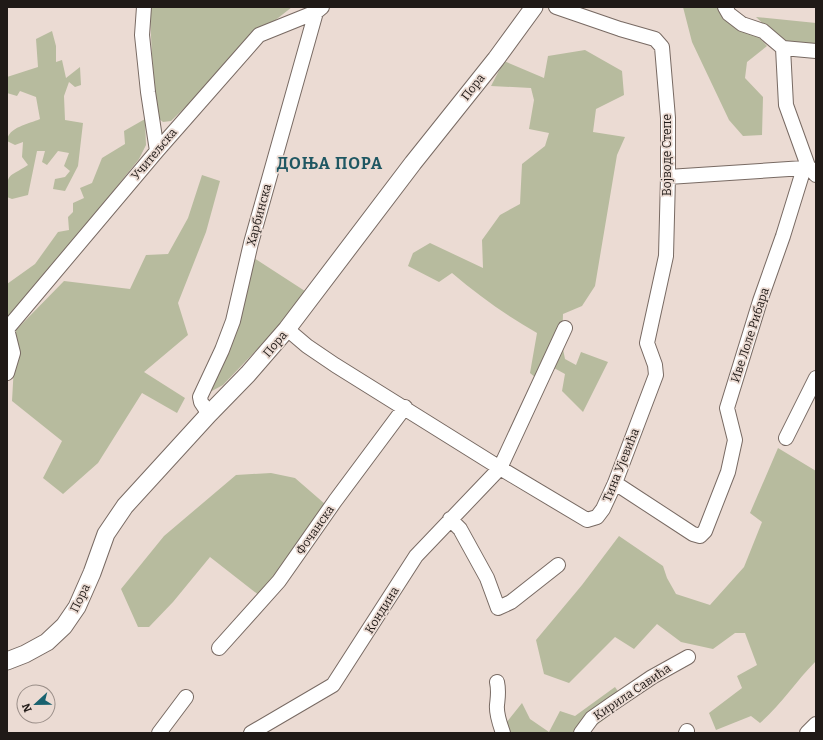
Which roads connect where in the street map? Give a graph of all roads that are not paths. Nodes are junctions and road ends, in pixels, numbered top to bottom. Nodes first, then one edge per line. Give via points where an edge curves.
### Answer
1 (144, 7) edge
2 (534, 7) edge
3 (556, 7) edge
4 (725, 7) edge
5 (319, 9) edge
6 (783, 48) junction
7 (816, 51) edge
8 (157, 151) junction
9 (810, 170) edge
10 (668, 177) junction
11 (565, 328) dead end
12 (7, 329) edge
13 (288, 329) junction
14 (7, 373) edge
15 (656, 375) joint
16 (816, 378) edge
17 (404, 407) junction
18 (209, 414) junction
19 (786, 438) dead end
20 (500, 468) junction
21 (615, 483) junction
22 (450, 519) junction
23 (558, 565) dead end
24 (219, 648) dead end
25 (688, 657) dead end
26 (7, 661) edge
27 (497, 682) dead end
28 (186, 697) dead end
29 (816, 724) edge
30 (159, 733) edge
31 (251, 733) edge
32 (503, 733) edge
33 (581, 733) edge
34 (807, 733) edge

1 - 8 street via 142,35
2 - 13 street, Пора
3 - 10 street, Војводе Степе via 655,39 660,43 663,52 668,118
4 - 6 street via 729,14 742,24 763,31
5 - 8 street, Учитељска via 259,35
5 - 18 street, Харбинска via 251,243 233,321 200,397
6 - 7 street
6 - 9 street via 786,105
8 - 12 street, Учитељска
9 - 10 street
9 - 21 street, Иве Лоле Рибара via 760,301 727,408 735,440 728,472 705,531 700,536 693,534
10 - 15 street, Војводе Степе via 666,256 647,343
11 - 20 street, Кондина
12 - 14 street via 13,353
13 - 17 street via 335,365
13 - 18 street, Пора
15 - 21 street, Тина Ујевића
16 - 19 street
17 - 20 street
17 - 24 street, Фочанска via 279,581
18 - 26 street, Пора via 116,518 106,534 77,607 64,626 47,642
20 - 21 street, Тина Ујевића via 587,520 597,517
20 - 22 street, Кондина
22 - 23 street via 460,529 487,578 498,608 511,602
22 - 31 street, Кондина via 416,556 333,686
25 - 33 street, Кирила Савића via 652,677 592,718
27 - 32 street via 499,723
28 - 30 street
29 - 34 street

